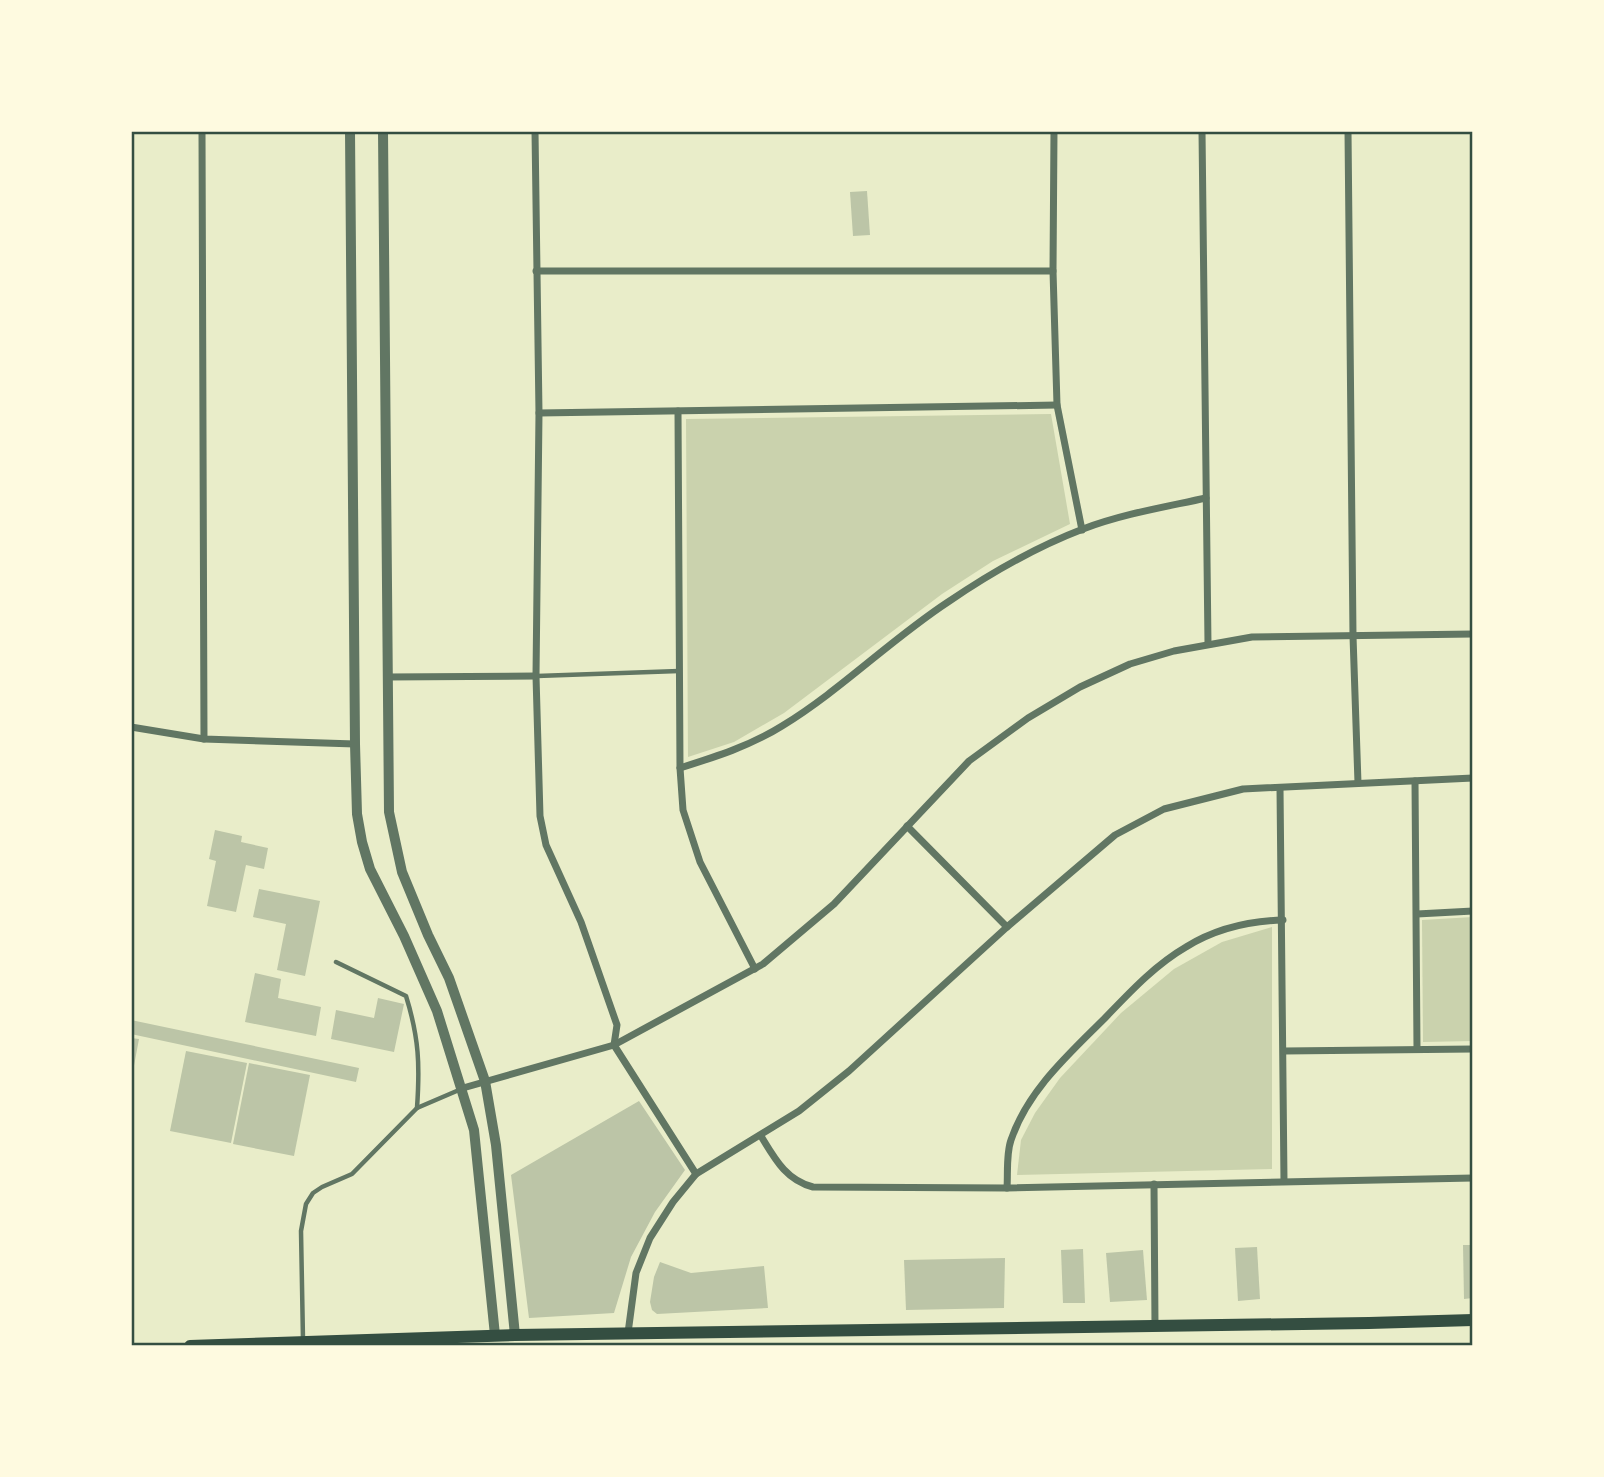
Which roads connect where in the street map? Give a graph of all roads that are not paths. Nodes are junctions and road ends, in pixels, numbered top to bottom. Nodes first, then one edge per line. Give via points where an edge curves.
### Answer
1 (202, 131) edge
2 (350, 131) edge
3 (383, 131) edge
4 (536, 131) edge
5 (1054, 131) edge
6 (1202, 131) edge
7 (1348, 131) edge
8 (536, 271) junction
9 (1053, 271) junction
10 (1057, 405) junction
11 (678, 411) junction
12 (539, 413) junction
13 (1206, 498) junction
14 (1082, 530) junction
15 (1473, 634) edge
16 (1353, 636) junction
17 (1208, 644) junction
18 (679, 671) junction
19 (536, 676) junction
20 (387, 677) junction
21 (131, 727) edge
22 (204, 739) junction
23 (355, 744) junction
24 (680, 768) junction
25 (1473, 778) edge
26 (1415, 781) junction
27 (1358, 783) junction
28 (1280, 788) junction
29 (907, 826) junction
30 (1473, 911) edge
31 (1417, 914) junction
32 (1283, 920) junction
33 (1007, 927) junction
34 (335, 962) dead end
35 (755, 969) junction
36 (614, 1045) junction
37 (1417, 1049) junction
38 (1473, 1049) edge
39 (1284, 1051) junction
40 (485, 1081) junction
41 (463, 1088) junction
42 (417, 1108) junction
43 (761, 1136) junction
44 (696, 1174) junction
45 (1473, 1178) edge
46 (1284, 1181) junction
47 (1154, 1184) junction
48 (1007, 1188) junction
49 (1473, 1320) edge
50 (1155, 1326) junction
51 (628, 1333) junction
52 (495, 1335) junction
53 (515, 1335) junction
54 (303, 1342) junction
55 (190, 1346) edge

1 - 22 street
2 - 23 street
3 - 20 street
4 - 8 street
5 - 9 street
6 - 13 street
7 - 16 street
8 - 9 street
8 - 12 street
9 - 10 street
10 - 11 street
10 - 14 street
11 - 12 street
11 - 18 street
12 - 19 street
13 - 14 street
13 - 17 street
14 - 24 street via 999,570 946,603 781,727 733,751
15 - 16 street
16 - 17 street via 1252,637
16 - 27 street
17 - 29 street via 1130,664 1038,711 969,761
18 - 19 lane
18 - 24 street
19 - 20 street
19 - 36 street via 539,788 546,845 597,966 617,1025
20 - 40 street via 389,812 394,842 411,898 449,978
21 - 22 street
22 - 23 street
23 - 41 street via 358,814 370,869 437,1011
24 - 35 street via 683,810 700,862
25 - 26 street
26 - 27 street
26 - 31 street
27 - 28 street
28 - 32 street
28 - 33 street via 1243,789 1164,809 1115,835
29 - 33 street
29 - 35 street via 834,904
30 - 31 street
31 - 37 street
32 - 39 street
32 - 48 street via 1254,921 1219,932 1186,947 1151,972 1054,1070 1027,1107 1010,1142
33 - 43 street via 849,1071
34 - 42 lane via 406,996 420,1061
35 - 36 street
36 - 40 street
36 - 44 street
37 - 38 street
37 - 39 street
39 - 46 street
40 - 41 street
40 - 53 street
41 - 42 lane
41 - 52 street via 474,1130
42 - 54 lane via 352,1174 322,1187 306,1204 301,1231
43 - 44 street
43 - 48 street via 781,1168 800,1184 813,1187
44 - 51 street via 650,1238 636,1273
45 - 46 street
46 - 47 street
47 - 48 street
47 - 50 street
49 - 50 main road
50 - 51 main road
51 - 53 main road
52 - 53 main road
52 - 54 main road
54 - 55 main road

